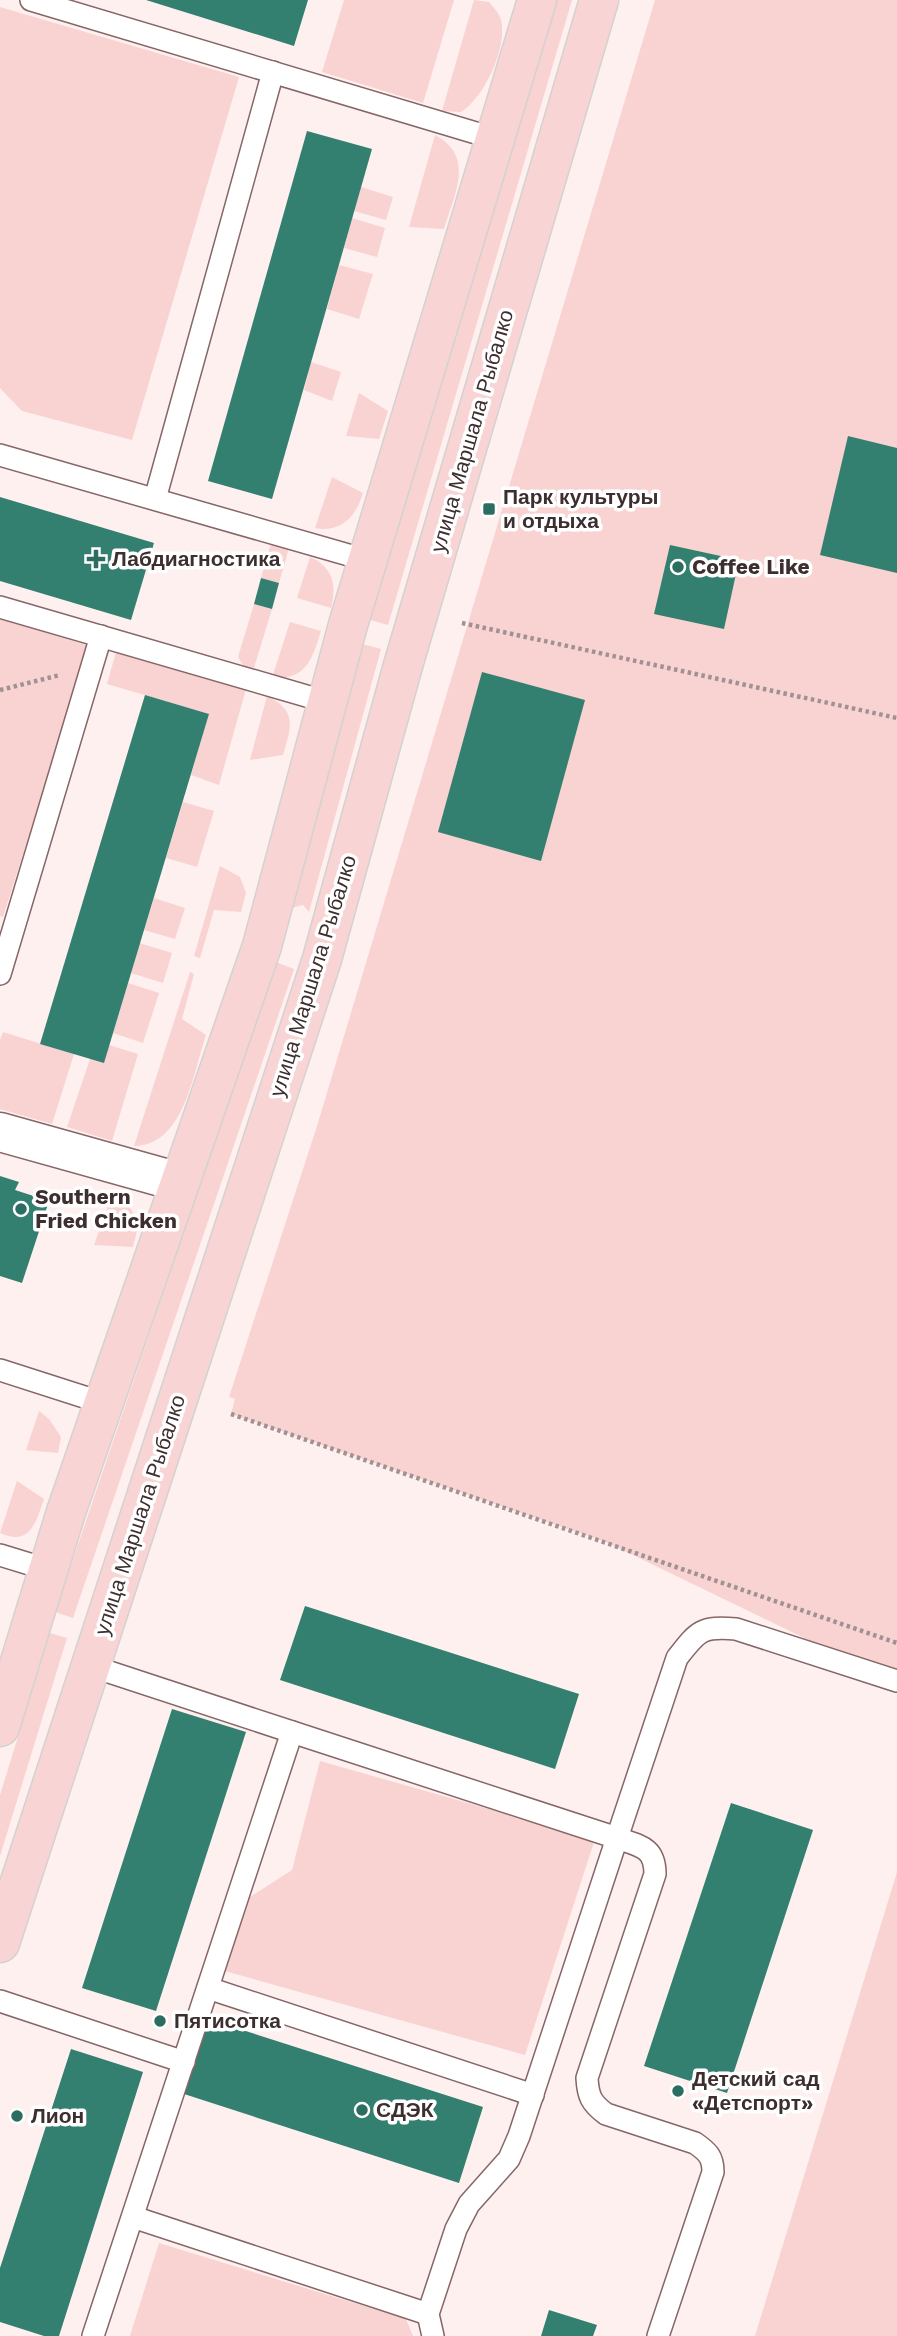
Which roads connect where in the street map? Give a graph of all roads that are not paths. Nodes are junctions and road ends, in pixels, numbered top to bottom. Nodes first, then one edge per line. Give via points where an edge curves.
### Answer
1 (31, 0) edge
2 (599, 0) edge
3 (534, 1) edge
4 (273, 72) junction
5 (496, 139) junction
6 (0, 455) edge
7 (155, 499) junction
8 (366, 560) junction
9 (0, 607) edge
10 (101, 636) junction
11 (327, 702) junction
12 (6, 934) edge
13 (262, 946) junction
14 (322, 959) junction
15 (0, 974) edge
16 (0, 1132) edge
17 (179, 1182) junction
18 (0, 1370) edge
19 (103, 1404) junction
20 (0, 1555) edge
21 (49, 1570) junction
22 (91, 1666) junction
23 (897, 1681) edge
24 (0, 1727) edge
25 (292, 1732) junction
26 (617, 1838) junction
27 (0, 1943) edge
28 (208, 1988) junction
29 (0, 2001) edge
30 (184, 2062) junction
31 (533, 2095) junction
32 (133, 2217) junction
33 (428, 2314) junction
34 (93, 2336) edge
35 (433, 2336) edge
36 (659, 2336) edge

1 - 4 lane
2 - 14 main road, улица Маршала Рыбалко via 402,668
3 - 5 main road
4 - 5 lane
4 - 7 lane
5 - 8 main road
6 - 7 lane
7 - 8 lane
8 - 11 main road
9 - 10 lane
10 - 11 lane
10 - 12 lane
11 - 13 main road
12 - 15 lane
13 - 14 main road via 281,926 302,923 319,940
13 - 17 main road
14 - 22 main road, улица Маршала Рыбалко
16 - 17 street
17 - 19 main road
18 - 19 lane
19 - 21 main road
20 - 21 lane
21 - 24 main road
22 - 25 lane
22 - 27 main road, улица Маршала Рыбалко
23 - 26 lane via 736,1629 712,1627 693,1637 677,1658
25 - 26 lane
25 - 28 lane
26 - 31 lane
26 - 36 lane via 650,1852 654,1874 587,2078 588,2094 594,2106 606,2114 695,2143 713,2160 713,2172
28 - 30 lane
28 - 31 lane
29 - 30 lane
30 - 32 lane
31 - 33 lane via 509,2159 469,2204 456,2229
32 - 33 lane
32 - 34 lane
33 - 35 lane

